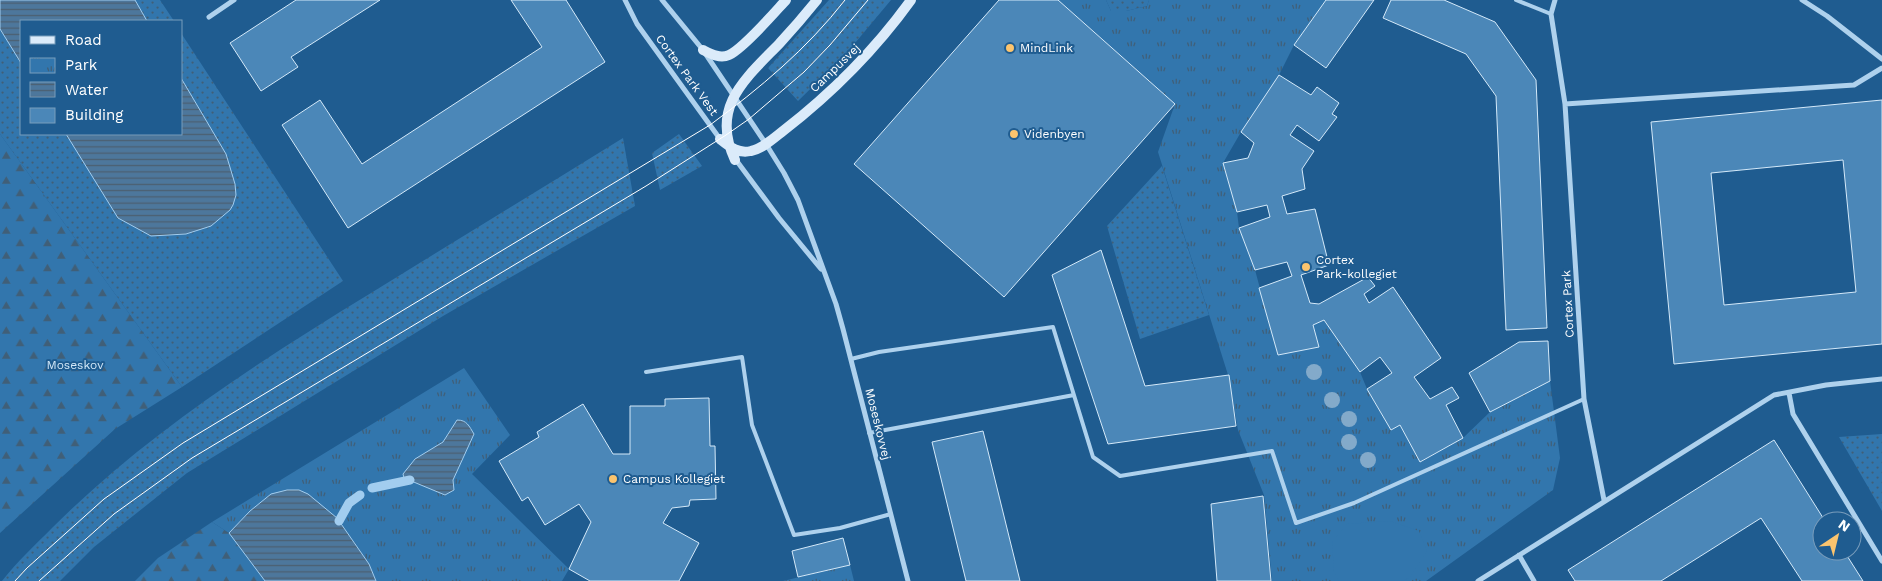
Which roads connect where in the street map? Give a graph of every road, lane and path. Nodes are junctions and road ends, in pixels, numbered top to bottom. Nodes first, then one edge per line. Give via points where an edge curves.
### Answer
1 (234, 0) edge
2 (625, 0) edge
3 (662, 0) edge
4 (786, 0) edge
5 (818, 0) edge
6 (911, 0) edge
7 (1516, 0) edge
8 (1555, 0) edge
9 (1802, 0) edge
10 (1551, 14) junction
11 (209, 17) dead end
12 (703, 50) junction
13 (1882, 59) edge
14 (1882, 68) edge
15 (734, 96) junction
16 (1565, 104) junction
17 (720, 139) junction
18 (766, 144) junction
19 (729, 147) junction
20 (735, 160) junction
21 (825, 273) junction
22 (851, 359) junction
23 (646, 372) dead end
24 (1882, 379) edge
25 (1788, 392) junction
26 (1074, 395) junction
27 (1584, 399) junction
28 (869, 433) junction
29 (1604, 500) junction
30 (890, 514) junction
31 (1518, 555) junction
32 (1882, 561) edge
33 (908, 581) edge
34 (1478, 581) edge
35 (1534, 581) edge

1 - 11 street
2 - 17 street, Cortex Park Vest via 637,24
3 - 12 street, Cortex Park Vest
4 - 12 street via 728,55 716,56
5 - 15 street via 746,77
6 - 18 street, Campusvej via 854,68
7 - 10 lane
8 - 10 street, Cortex Park
9 - 13 street
10 - 16 street, Cortex Park
12 - 15 street, Cortex Park Vest
14 - 16 street via 1854,85
15 - 18 street, Cortex Park Vest
15 - 19 street via 726,135
16 - 27 street, Cortex Park
17 - 19 street
17 - 20 street, Cortex Park Vest
18 - 19 street, Campusvej via 753,151 741,152
18 - 21 street, Moseskovvej via 798,200
19 - 20 street
20 - 21 street, Moseskovvej
21 - 22 street, Moseskovvej
22 - 26 lane via 878,352 1053,327
22 - 28 street, Moseskovvej
23 - 30 lane via 742,357 752,425 794,535 840,528
24 - 25 street
25 - 29 street via 1774,396
25 - 32 street via 1793,414
26 - 27 lane via 1093,457 1120,476 1272,450 1296,523 1354,503
26 - 28 lane
27 - 29 street, Cortex Park
28 - 30 street, Moseskovvej
29 - 31 street
30 - 33 street, Moseskovvej
31 - 34 street
31 - 35 street

